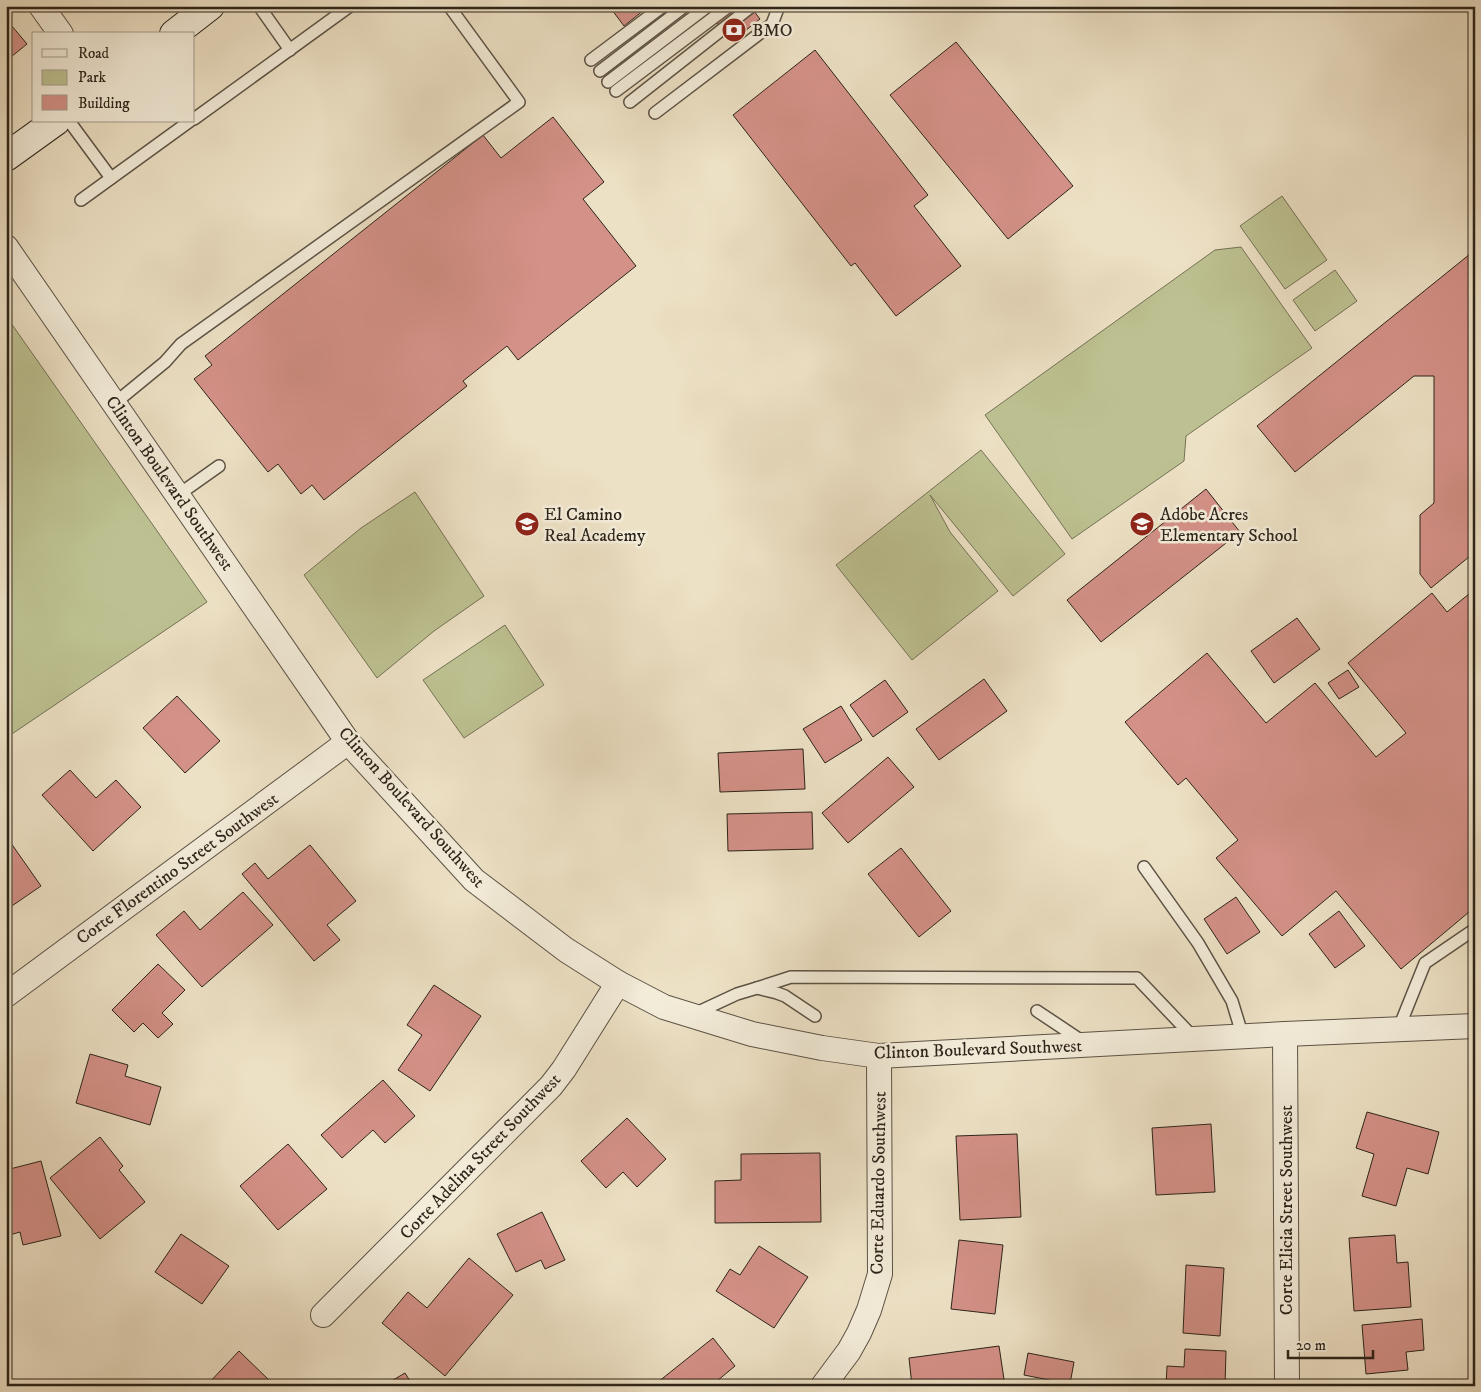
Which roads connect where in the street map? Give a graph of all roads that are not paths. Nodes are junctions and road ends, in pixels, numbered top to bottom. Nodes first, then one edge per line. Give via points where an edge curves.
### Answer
1 (41, 6) edge
2 (210, 6) edge
3 (259, 6) edge
4 (350, 6) edge
5 (449, 6) edge
6 (662, 6) edge
7 (685, 6) edge
8 (708, 6) edge
9 (729, 6) edge
10 (752, 6) edge
11 (778, 6) edge
12 (60, 32) edge
13 (177, 32) edge
14 (290, 50) junction
15 (591, 60) dead end
16 (600, 71) dead end
17 (608, 82) dead end
18 (616, 91) dead end
19 (630, 102) dead end
20 (655, 113) dead end
21 (195, 118) edge
22 (55, 122) edge
23 (70, 122) edge
24 (189, 122) edge
25 (6, 157) edge
26 (112, 178) junction
27 (81, 200) dead end
28 (6, 247) edge
29 (115, 403) junction
30 (219, 466) dead end
31 (178, 495) junction
32 (348, 742) junction
33 (1144, 867) dead end
34 (1475, 929) edge
35 (618, 983) junction
36 (757, 988) junction
37 (6, 995) edge
38 (1037, 1012) dead end
39 (690, 1015) junction
40 (815, 1016) dead end
41 (1475, 1026) edge
42 (1398, 1030) junction
43 (1285, 1034) junction
44 (1243, 1037) junction
45 (1195, 1039) junction
46 (1088, 1045) junction
47 (879, 1056) junction
48 (323, 1314) dead end
49 (822, 1386) edge
50 (1288, 1386) edge

1 - 12 street
2 - 13 main road
3 - 14 lane
4 - 14 lane
5 - 29 lane via 519,102 181,344 165,362
6 - 15 lane
7 - 16 lane
8 - 17 lane
9 - 18 lane
10 - 19 lane
11 - 20 lane via 772,24
14 - 21 lane
22 - 25 main road
23 - 26 lane
24 - 26 lane
26 - 27 lane
28 - 29 street, Clinton Boulevard Southwest
29 - 31 street, Clinton Boulevard Southwest
30 - 31 lane
31 - 32 street, Clinton Boulevard Southwest
32 - 35 street, Clinton Boulevard Southwest via 474,880 566,950
32 - 37 street, Corte Florentino Street Southwest
33 - 44 lane via 1198,943 1232,1001
34 - 42 lane via 1426,963
35 - 39 street, Clinton Boulevard Southwest via 664,1007
35 - 48 street, Corte Adelina Street Southwest via 551,1086
36 - 39 lane
36 - 40 lane via 777,992
36 - 45 lane via 791,977 1137,978
38 - 46 lane
39 - 47 street, Clinton Boulevard Southwest via 752,1034
41 - 42 street, Clinton Boulevard Southwest
42 - 43 street, Clinton Boulevard Southwest
43 - 44 street, Clinton Boulevard Southwest
43 - 50 street, Corte Elicia Street Southwest
44 - 45 street, Clinton Boulevard Southwest
45 - 46 street, Clinton Boulevard Southwest
46 - 47 street, Clinton Boulevard Southwest
47 - 49 street, Corte Eduardo Southwest via 880,1274 859,1334

